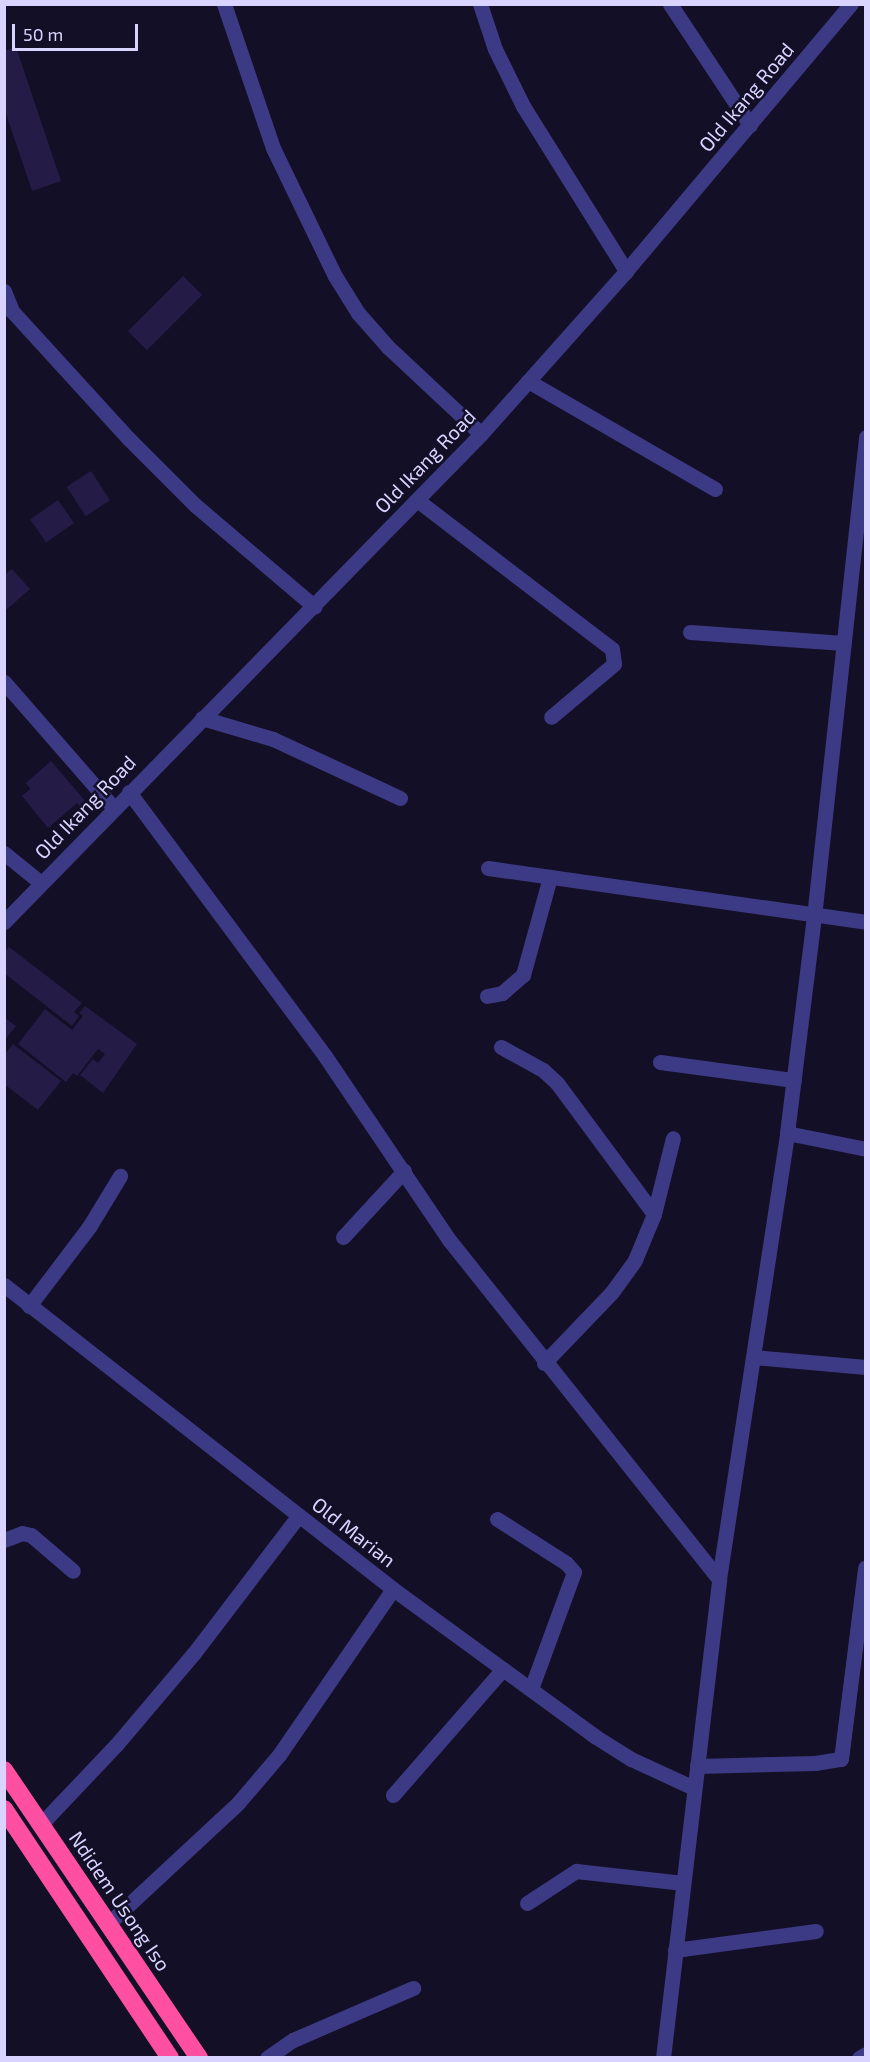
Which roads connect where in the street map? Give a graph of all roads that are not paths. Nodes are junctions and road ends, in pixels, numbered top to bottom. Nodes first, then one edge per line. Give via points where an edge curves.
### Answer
1 (224, 4) edge
2 (480, 4) edge
3 (670, 4) edge
4 (851, 4) edge
5 (750, 125) junction
6 (626, 271) junction
7 (4, 291) edge
8 (8, 314) edge
9 (528, 381) junction
10 (481, 434) junction
11 (866, 437) edge
12 (715, 489) dead end
13 (417, 500) junction
14 (315, 607) junction
15 (690, 632) dead end
16 (844, 643) junction
17 (4, 682) edge
18 (551, 717) dead end
19 (202, 718) junction
20 (129, 792) junction
21 (400, 798) dead end
22 (113, 807) junction
23 (4, 853) edge
24 (488, 868) dead end
25 (550, 877) junction
26 (41, 883) junction
27 (814, 917) junction
28 (4, 922) edge
29 (866, 922) edge
30 (487, 996) dead end
31 (501, 1047) dead end
32 (660, 1062) dead end
33 (794, 1080) junction
34 (787, 1133) junction
35 (673, 1138) dead end
36 (866, 1149) edge
37 (404, 1171) junction
38 (120, 1176) dead end
39 (654, 1214) junction
40 (343, 1237) dead end
41 (4, 1285) edge
42 (29, 1306) junction
43 (753, 1357) junction
44 (544, 1363) junction
45 (866, 1367) edge
46 (299, 1515) junction
47 (497, 1519) dead end
48 (4, 1540) edge
49 (865, 1568) edge
50 (73, 1571) dead end
51 (719, 1579) junction
52 (393, 1589) junction
53 (503, 1669) junction
54 (531, 1689) junction
55 (697, 1766) junction
56 (4, 1770) edge
57 (694, 1788) junction
58 (393, 1795) dead end
59 (4, 1809) edge
60 (41, 1824) junction
61 (683, 1883) junction
62 (527, 1903) dead end
63 (108, 1923) junction
64 (816, 1931) dead end
65 (675, 1950) junction
66 (413, 1988) dead end
67 (866, 2054) edge
68 (170, 2058) edge
69 (199, 2058) edge
70 (267, 2058) edge
71 (663, 2058) edge
72 (859, 2058) edge

1 - 10 street via 273,148 335,276 358,313 388,347
2 - 6 street via 495,49 523,106
3 - 5 street
4 - 5 street, Old Ikang Road
5 - 6 street, Old Ikang Road
6 - 9 street, Old Ikang Road
7 - 8 street
8 - 14 street via 195,505
9 - 10 street, Old Ikang Road
9 - 12 street
10 - 13 street, Old Ikang Road
11 - 16 street
13 - 14 street, Old Ikang Road
13 - 18 street via 612,649 614,664
14 - 19 street, Old Ikang Road
15 - 16 street
16 - 27 street
17 - 22 street
19 - 20 street, Old Ikang Road
19 - 21 street via 273,740
20 - 22 street, Old Ikang Road
20 - 37 street via 325,1056
22 - 26 street, Old Ikang Road
23 - 26 street
24 - 25 street
25 - 27 street
25 - 30 street via 523,975 502,993
26 - 28 street, Old Ikang Road
27 - 29 street
27 - 33 street
31 - 39 street via 543,1070 556,1083
32 - 33 street
33 - 34 street
34 - 36 street
34 - 43 street
35 - 39 street
37 - 40 street
37 - 44 street via 450,1241
38 - 42 street via 89,1227
39 - 44 street via 624,1278
41 - 42 street, Old Marian
42 - 46 street, Old Marian
43 - 45 street
43 - 51 street
44 - 51 street
46 - 52 street, Old Marian
46 - 60 street via 194,1653 116,1745
47 - 54 street via 574,1572
48 - 50 street via 22,1533 31,1535
49 - 55 street via 841,1759 803,1764
51 - 55 street
52 - 53 street, Old Marian
52 - 63 street via 279,1755 238,1803
53 - 54 street, Old Marian
53 - 58 street
54 - 57 street, Old Marian via 631,1759
55 - 57 street
56 - 60 highway, Ndidem Usong Iso
57 - 61 street
59 - 68 highway
60 - 63 highway, Ndidem Usong Iso
61 - 62 street via 576,1871
61 - 65 street
63 - 69 highway, Ndidem Usong Iso
64 - 65 street
65 - 71 street
66 - 70 street via 293,2040
67 - 72 street

